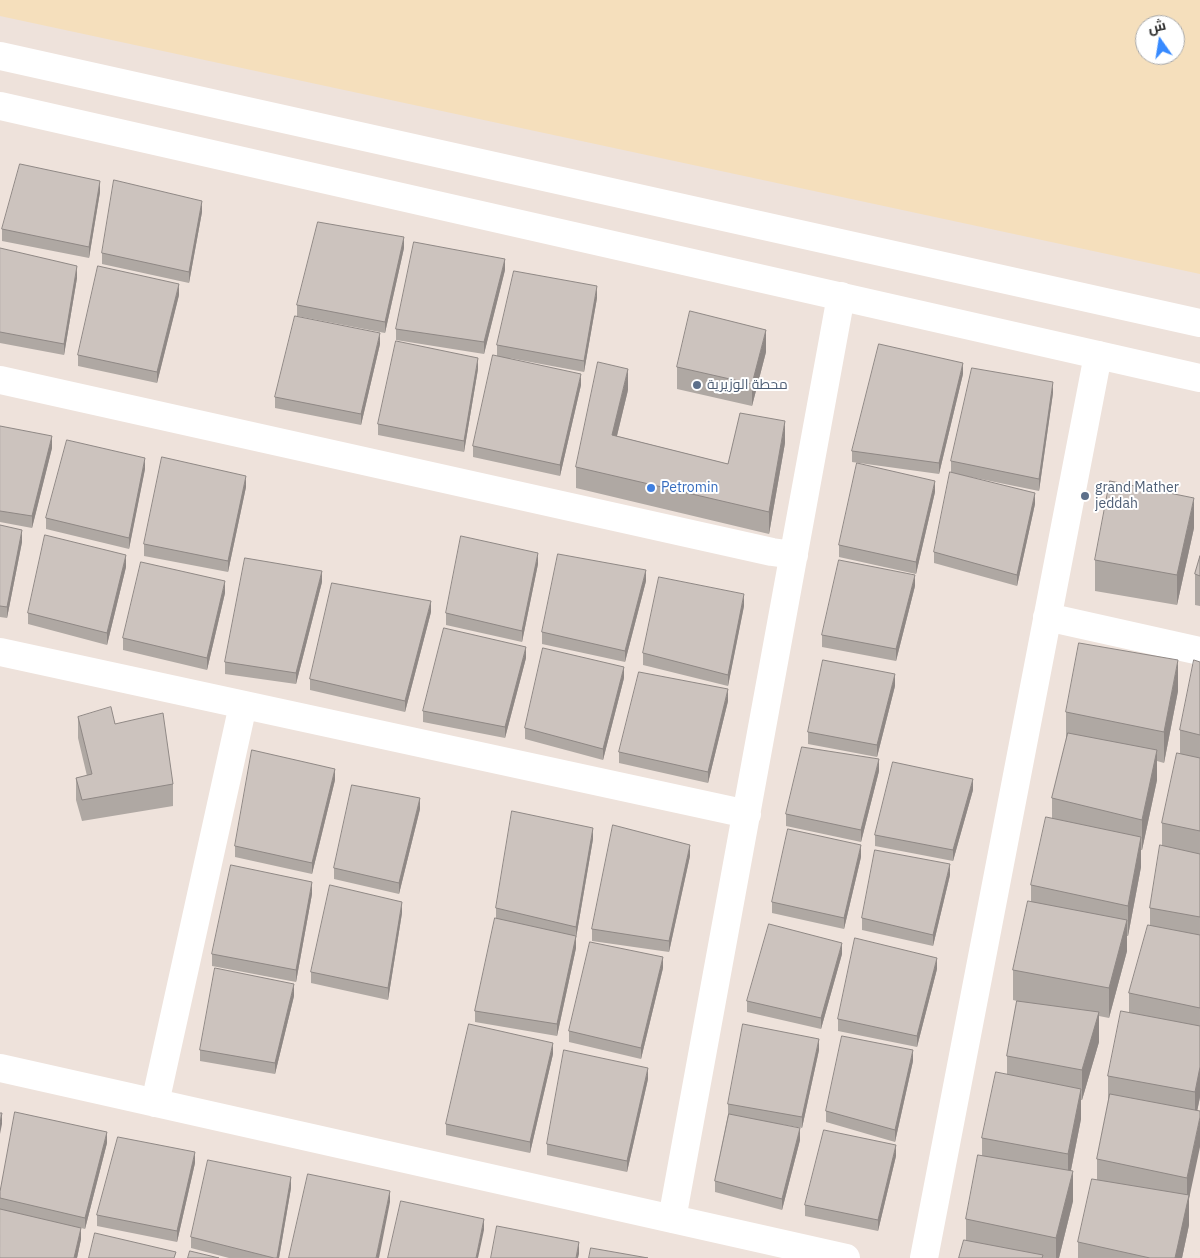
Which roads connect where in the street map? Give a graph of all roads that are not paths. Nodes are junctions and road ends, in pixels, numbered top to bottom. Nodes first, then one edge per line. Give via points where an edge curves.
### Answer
1 (0, 56) edge
2 (0, 106) edge
3 (841, 296) junction
4 (1200, 323) edge
5 (1098, 355) junction
6 (1200, 378) edge
7 (0, 380) edge
8 (794, 555) junction
9 (1048, 617) junction
10 (1200, 651) edge
11 (0, 652) edge
12 (243, 705) junction
13 (746, 814) junction
14 (0, 1068) edge
15 (155, 1102) junction
16 (672, 1219) junction
17 (846, 1258) edge
18 (924, 1258) edge

1 - 4 street
2 - 3 street
3 - 5 street
3 - 8 street
5 - 6 street
5 - 9 street
7 - 8 street
8 - 13 street
9 - 10 street
9 - 18 street
11 - 12 street
12 - 13 street
12 - 15 street
13 - 16 street
14 - 15 street
15 - 16 street
16 - 17 street

